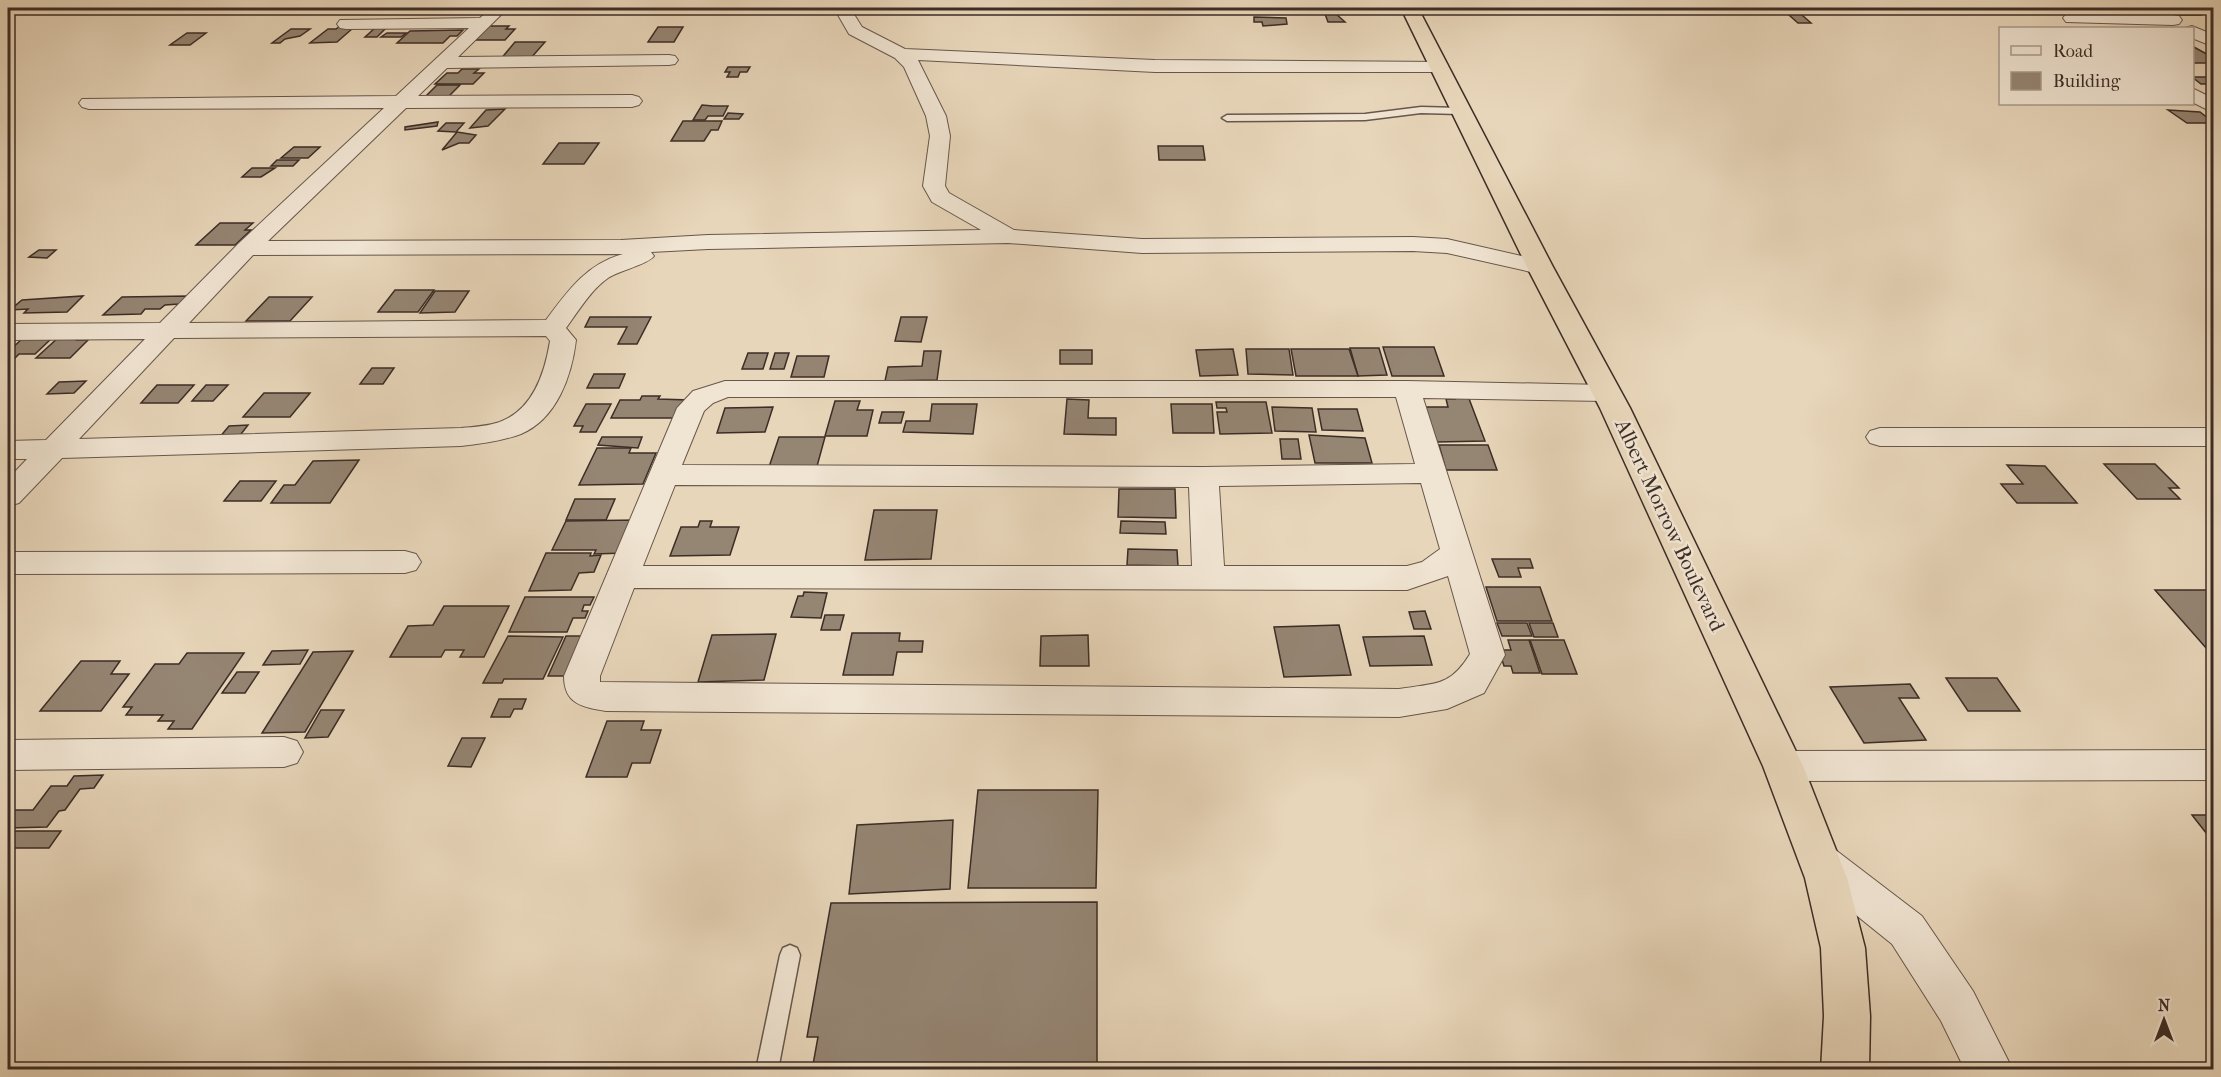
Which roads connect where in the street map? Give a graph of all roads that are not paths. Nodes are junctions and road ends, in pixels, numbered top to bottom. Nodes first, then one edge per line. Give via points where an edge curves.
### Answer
1 (842, 8) edge
2 (1409, 8) edge
3 (2055, 8) edge
4 (2155, 8) edge
5 (491, 15) edge
6 (2072, 18) junction
7 (2173, 20) junction
8 (346, 24) dead end
9 (2087, 27) edge
10 (2187, 27) edge
11 (2194, 31) edge
12 (2214, 42) edge
13 (901, 54) junction
14 (669, 60) dead end
15 (443, 63) junction
16 (1438, 66) junction
17 (2194, 95) edge
18 (632, 101) dead end
19 (399, 102) junction
20 (89, 103) dead end
21 (2214, 107) edge
22 (1460, 111) junction
23 (1227, 118) dead end
24 (1008, 236) junction
25 (708, 242) junction
26 (247, 248) junction
27 (1540, 267) junction
28 (553, 328) junction
29 (169, 330) junction
30 (8, 332) edge
31 (1407, 389) junction
32 (1606, 393) junction
33 (1880, 437) dead end
34 (2214, 437) edge
35 (52, 449) junction
36 (8, 450) edge
37 (1434, 473) junction
38 (664, 475) junction
39 (1203, 477) junction
40 (8, 496) edge
41 (1455, 553) junction
42 (405, 562) dead end
43 (8, 563) edge
44 (623, 577) junction
45 (1209, 578) junction
46 (284, 752) dead end
47 (8, 755) edge
48 (2214, 765) edge
49 (1783, 766) junction
50 (1820, 861) junction
51 (790, 955) dead end
52 (767, 1070) edge
53 (1845, 1070) edge
54 (1990, 1070) edge

1 - 13 street via 855,30
2 - 16 highway, Albert Morrow Boulevard
3 - 6 street
4 - 7 street
5 - 8 street
5 - 15 street
6 - 7 street
6 - 9 street
7 - 10 street
11 - 12 street
13 - 16 street via 1155,66
13 - 24 street via 912,65 936,116 940,136 934,186 940,197
14 - 15 street
15 - 19 street
16 - 22 highway, Albert Morrow Boulevard
17 - 21 street
18 - 19 street
19 - 20 street
19 - 26 street
22 - 23 lane via 1421,110 1365,117
22 - 27 highway, Albert Morrow Boulevard
24 - 25 street
24 - 27 street via 1142,246 1413,244 1447,246
25 - 26 street via 604,247
25 - 28 street via 617,261 602,269
26 - 29 street
27 - 32 highway, Albert Morrow Boulevard
28 - 29 street
28 - 35 street via 563,340 546,393 534,411 513,426 490,432 462,437
29 - 30 street
29 - 35 street
31 - 32 street
31 - 37 street
31 - 38 street via 725,389 703,397 692,408
32 - 49 highway, Albert Morrow Boulevard
33 - 34 street
35 - 36 street
35 - 40 street
37 - 39 street
37 - 41 street
38 - 39 street
38 - 44 street
39 - 45 street
41 - 44 street via 1488,655 1471,683 1447,695 1400,703 592,695 582,688 582,676
41 - 45 street via 1429,574 1407,578
42 - 43 street
44 - 45 street
46 - 47 street
48 - 49 street
49 - 50 highway, Albert Morrow Boulevard
50 - 53 highway, Albert Morrow Boulevard via 1843,948
50 - 54 street via 1907,930 1957,1006
51 - 52 lane

